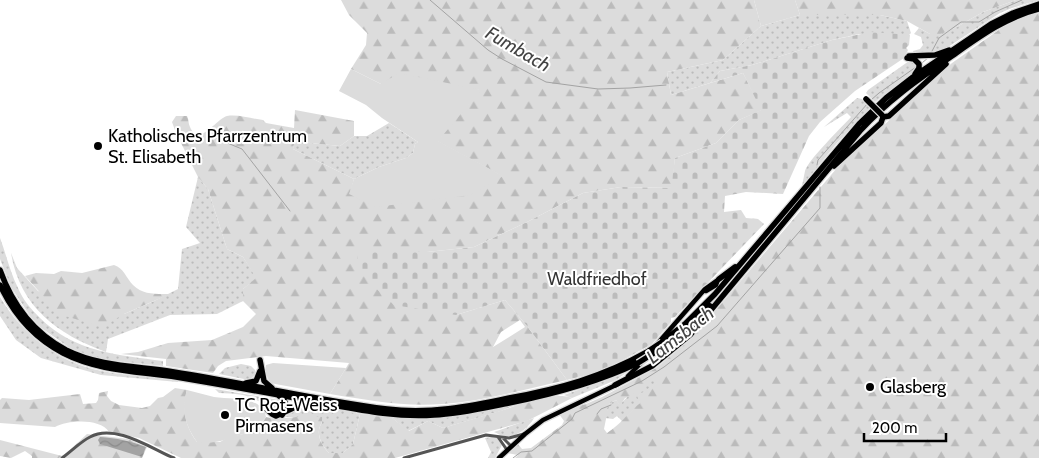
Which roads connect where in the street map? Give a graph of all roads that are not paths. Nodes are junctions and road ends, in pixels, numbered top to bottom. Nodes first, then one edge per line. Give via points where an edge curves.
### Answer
1 (1039, 4) edge
2 (1039, 9) edge
3 (963, 46) junction
4 (913, 77) junction
5 (863, 97) dead end
6 (882, 116) junction
7 (814, 185) junction
8 (750, 254) junction
9 (0, 270) edge
10 (719, 279) joint
11 (0, 284) edge
12 (732, 284) junction
13 (260, 360) dead end
14 (260, 369) junction
15 (202, 379) junction
16 (220, 382) junction
17 (240, 383) junction
18 (616, 385) junction
19 (278, 390) junction
20 (272, 394) junction
21 (323, 403) junction
22 (263, 406) dead end
23 (282, 415) junction
24 (525, 434) junction
25 (496, 436) junction
26 (503, 438) junction
27 (509, 448) junction
28 (62, 458) edge
29 (174, 458) edge
30 (404, 458) edge
31 (499, 458) edge

1 - 3 highway via 1004,17
2 - 3 highway via 1003,22
3 - 4 highway
3 - 4 highway via 939,54 908,57 919,64
3 - 6 highway via 889,116
3 - 7 highway via 885,104
4 - 8 highway via 859,124
5 - 6 highway, bridge
6 - 7 highway via 881,123
7 - 12 highway
8 - 10 highway
8 - 19 highway, bridge via 701,309 662,342 619,367 578,382 444,410 408,411
9 - 15 highway via 24,316 65,349 102,363
10 - 18 main road via 710,284 671,326 637,369
11 - 15 highway via 27,326 63,353 100,367
12 - 18 highway via 704,320 677,346 652,366
12 - 21 highway, bridge via 696,320 638,363 599,380 556,393 445,414 399,415
13 - 14 highway
14 - 17 highway via 256,381
14 - 19 highway via 265,383
15 - 16 highway
16 - 17 highway
16 - 20 highway
17 - 19 highway
18 - 24 main road via 552,414
20 - 21 highway
20 - 23 highway via 285,402 286,409
21 - 23 highway via 302,404
22 - 23 highway via 274,415
24 - 26 street
24 - 27 main road
25 - 26 street
25 - 27 street
25 - 30 street via 486,435
26 - 27 street
27 - 31 main road
28 - 29 street via 90,437 108,434 131,438

